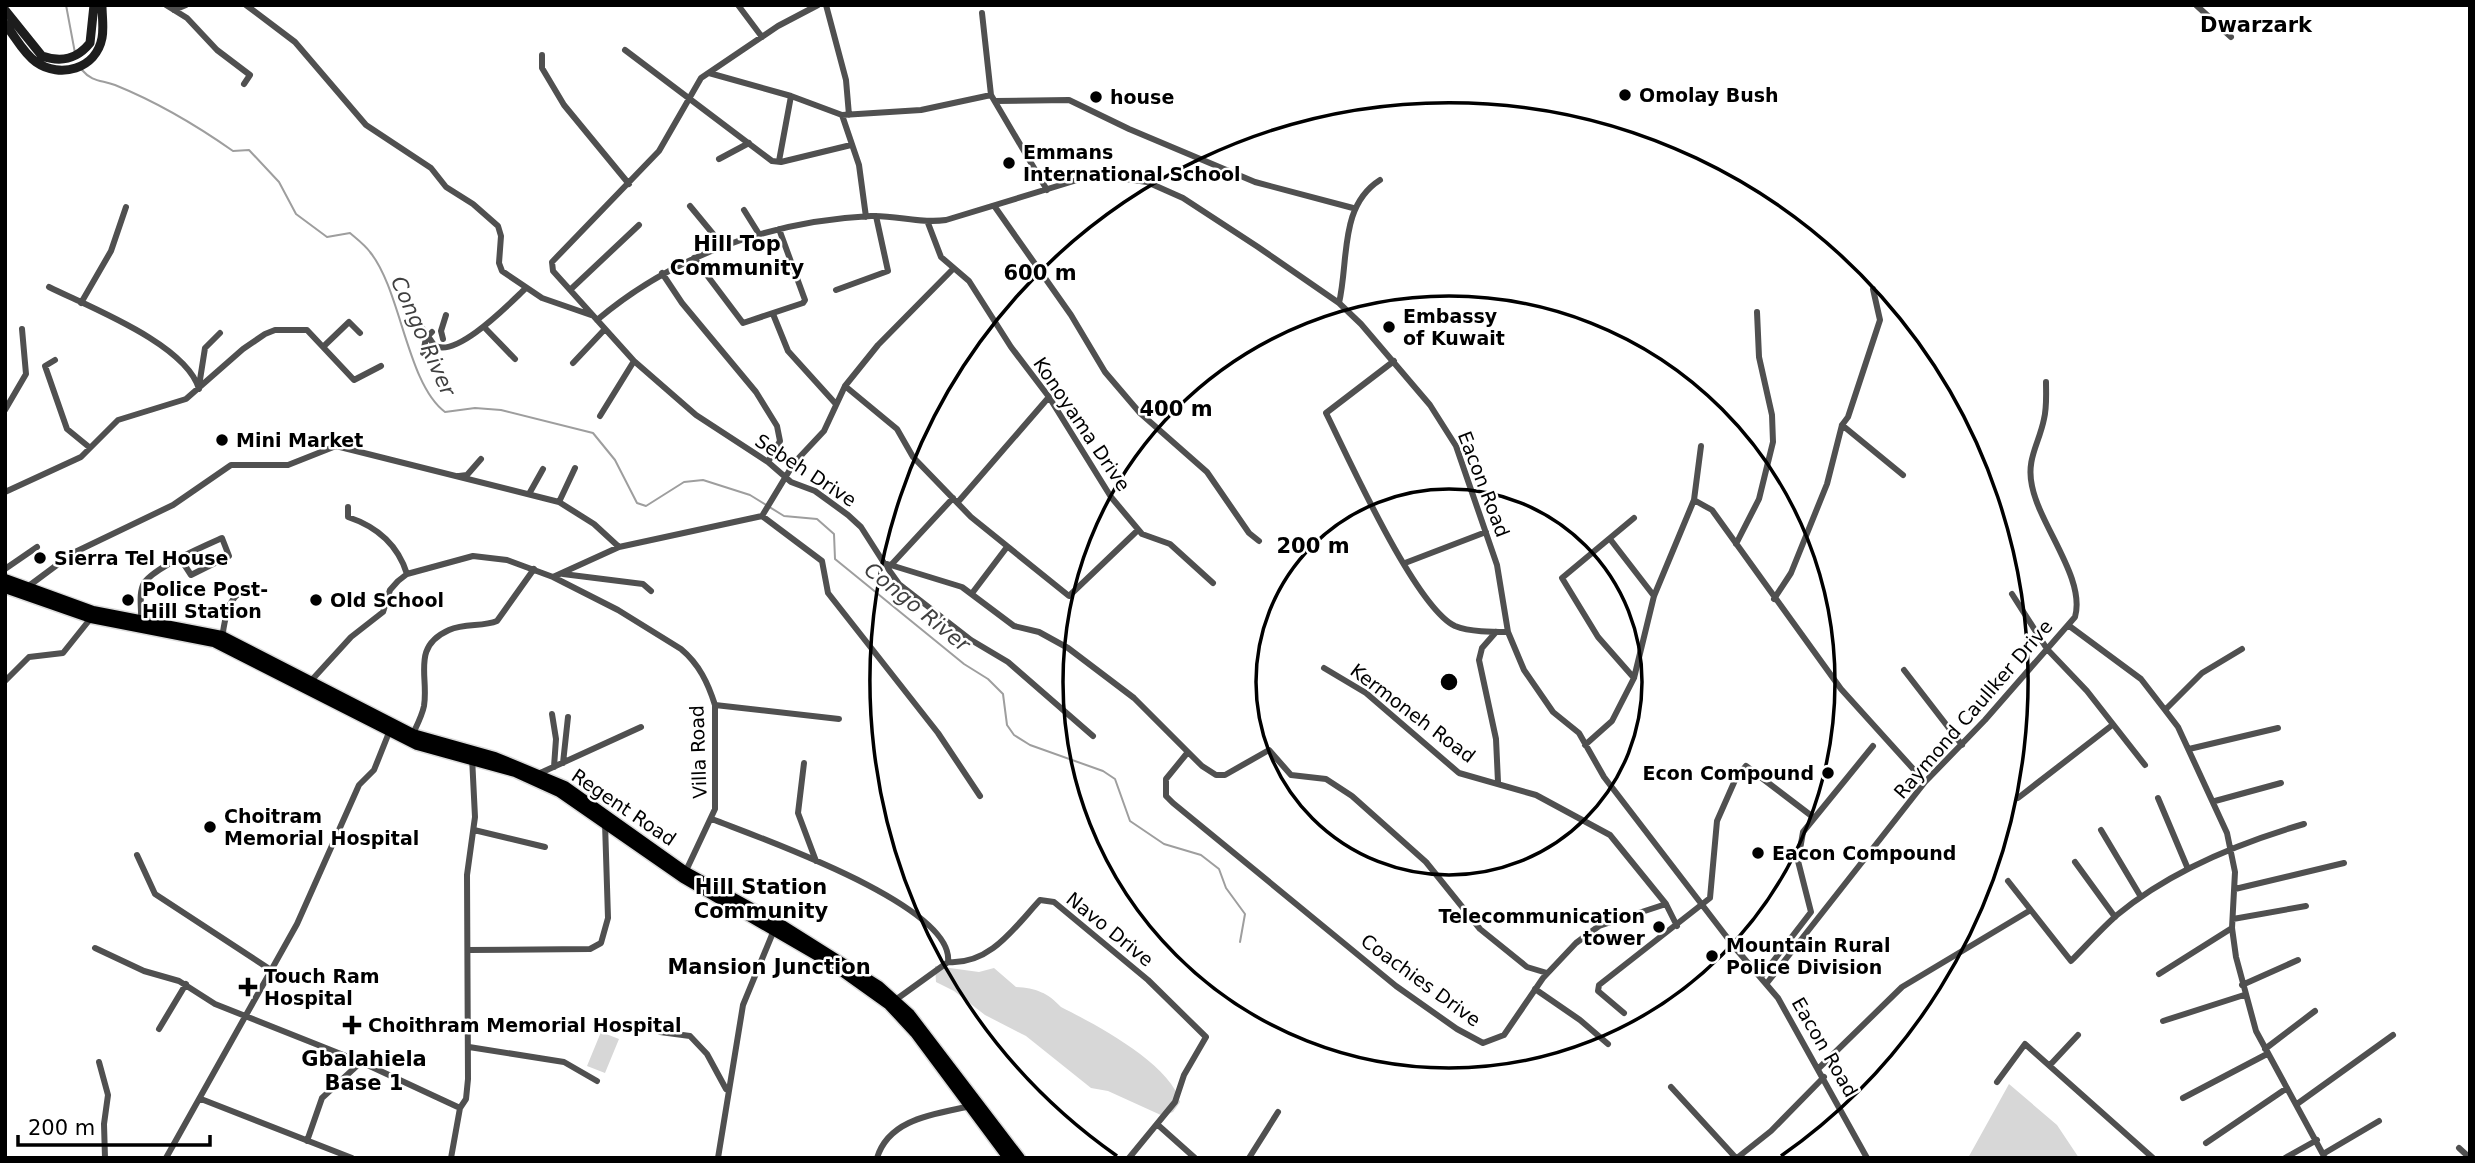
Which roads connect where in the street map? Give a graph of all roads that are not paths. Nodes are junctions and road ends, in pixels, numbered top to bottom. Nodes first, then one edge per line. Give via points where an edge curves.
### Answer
1 (94, 5) edge
2 (102, 5) edge
3 (166, 5) edge
4 (186, 5) edge
5 (246, 5) edge
6 (738, 5) edge
7 (818, 5) edge
8 (826, 5) edge
9 (2196, 5) edge
10 (5, 10) edge
11 (174, 10) junction
12 (982, 13) dead end
13 (5, 24) edge
14 (762, 37) junction
15 (2231, 37) dead end
16 (625, 50) dead end
17 (542, 55) dead end
18 (709, 73) junction
19 (244, 84) dead end
20 (791, 96) junction
21 (993, 98) junction
22 (690, 100) junction
23 (846, 115) junction
24 (749, 143) junction
25 (851, 145) junction
26 (719, 159) dead end
27 (779, 161) junction
28 (1380, 180) dead end
29 (629, 184) junction
30 (1047, 190) junction
31 (690, 206) dead end
32 (126, 207) dead end
33 (995, 207) junction
34 (1353, 208) junction
35 (744, 210) dead end
36 (876, 216) junction
37 (866, 217) junction
38 (928, 223) junction
39 (639, 225) dead end
40 (779, 229) junction
41 (759, 234) junction
42 (723, 246) junction
43 (694, 258) junction
44 (953, 269) junction
45 (662, 274) junction
46 (48, 287) dead end
47 (525, 289) junction
48 (1873, 289) dead end
49 (570, 290) junction
50 (836, 290) dead end
51 (81, 303) junction
52 (1339, 303) junction
53 (1757, 312) dead end
54 (774, 314) junction
55 (595, 318) junction
56 (485, 328) junction
57 (22, 329) dead end
58 (424, 329) dead end
59 (605, 329) junction
60 (220, 333) dead end
61 (360, 333) dead end
62 (443, 339) dead end
63 (324, 346) junction
64 (423, 353) dead end
65 (515, 359) dead end
66 (55, 360) dead end
67 (634, 360) junction
68 (1394, 361) junction
69 (573, 363) dead end
70 (381, 366) dead end
71 (2046, 382) dead end
72 (845, 386) junction
73 (199, 388) junction
74 (1049, 397) junction
75 (835, 403) junction
76 (5, 411) edge
77 (600, 416) dead end
78 (1842, 425) junction
79 (1701, 446) dead end
80 (89, 447) junction
81 (481, 459) dead end
82 (768, 462) junction
83 (575, 468) dead end
84 (543, 469) dead end
85 (1903, 475) dead end
86 (454, 477) junction
87 (785, 477) junction
88 (5, 492) edge
89 (529, 494) junction
90 (956, 500) junction
91 (1694, 500) junction
92 (559, 502) junction
93 (348, 508) dead end
94 (764, 513) junction
95 (1634, 518) dead end
96 (1138, 530) junction
97 (1486, 532) junction
98 (1610, 539) junction
99 (1259, 541) dead end
100 (1736, 544) junction
101 (37, 547) dead end
102 (619, 547) junction
103 (1007, 547) junction
104 (180, 558) junction
105 (1405, 563) junction
106 (888, 564) junction
107 (5, 569) edge
108 (534, 569) junction
109 (407, 574) junction
110 (561, 574) junction
111 (553, 577) junction
112 (5, 579) edge
113 (1213, 583) dead end
114 (5, 588) edge
115 (26, 588) junction
116 (260, 590) dead end
117 (651, 591) dead end
118 (973, 593) junction
119 (2012, 594) dead end
120 (1654, 596) junction
121 (1774, 599) junction
122 (91, 618) junction
123 (141, 623) junction
124 (2068, 625) junction
125 (1496, 632) junction
126 (1508, 632) junction
127 (222, 640) junction
128 (2047, 649) junction
129 (2242, 649) dead end
130 (1324, 668) dead end
131 (1904, 670) dead end
132 (1634, 678) junction
133 (5, 681) edge
134 (308, 684) junction
135 (715, 705) junction
136 (2165, 710) junction
137 (552, 714) dead end
138 (568, 717) dead end
139 (839, 719) dead end
140 (2112, 726) junction
141 (641, 727) dead end
142 (391, 728) junction
143 (2278, 728) dead end
144 (1093, 736) dead end
145 (411, 738) junction
146 (1585, 745) junction
147 (1962, 745) junction
148 (1873, 746) dead end
149 (2189, 750) junction
150 (1188, 752) junction
151 (472, 756) junction
152 (563, 763) junction
153 (804, 763) dead end
154 (2145, 765) dead end
155 (554, 767) junction
156 (538, 774) junction
157 (1497, 782) junction
158 (1925, 782) junction
159 (2281, 783) dead end
160 (980, 796) dead end
161 (2018, 798) dead end
162 (2158, 798) dead end
163 (2215, 801) junction
164 (1813, 817) junction
165 (712, 819) junction
166 (608, 820) junction
167 (2304, 824) dead end
168 (474, 830) junction
169 (2101, 830) dead end
170 (545, 847) dead end
171 (2232, 850) junction
172 (137, 855) dead end
173 (816, 861) junction
174 (2075, 862) dead end
175 (2344, 863) dead end
176 (2188, 869) junction
177 (685, 875) junction
178 (2008, 881) dead end
179 (2235, 889) junction
180 (2140, 897) junction
181 (1665, 904) junction
182 (1702, 905) junction
183 (2306, 906) dead end
184 (2029, 911) junction
185 (2115, 917) junction
186 (2232, 919) junction
187 (776, 926) junction
188 (1677, 926) junction
189 (2232, 928) junction
190 (95, 948) dead end
191 (468, 950) junction
192 (2298, 960) dead end
193 (948, 962) junction
194 (271, 970) junction
195 (1547, 974) junction
196 (2159, 974) dead end
197 (1761, 977) junction
198 (1767, 983) junction
199 (186, 984) junction
200 (2242, 985) junction
201 (1535, 989) junction
202 (2244, 995) junction
203 (892, 1002) junction
204 (2315, 1012) dead end
205 (1624, 1013) dead end
206 (246, 1014) junction
207 (2163, 1021) dead end
208 (159, 1029) dead end
209 (660, 1032) dead end
210 (2078, 1035) dead end
211 (2393, 1035) dead end
212 (1608, 1044) dead end
213 (469, 1047) junction
214 (2266, 1052) junction
215 (99, 1062) dead end
216 (361, 1062) junction
217 (2050, 1065) junction
218 (1819, 1068) junction
219 (1824, 1077) junction
220 (597, 1081) dead end
221 (1997, 1082) dead end
222 (1671, 1087) dead end
223 (2287, 1088) junction
224 (727, 1091) junction
225 (2183, 1098) dead end
226 (201, 1099) junction
227 (2297, 1104) junction
228 (974, 1106) junction
229 (460, 1108) junction
230 (1278, 1112) dead end
231 (2379, 1121) dead end
232 (1158, 1125) junction
233 (307, 1140) junction
234 (2317, 1140) junction
235 (2206, 1143) dead end
236 (2459, 1148) dead end
237 (2324, 1156) edge
238 (105, 1158) edge
239 (166, 1158) edge
240 (352, 1158) edge
241 (451, 1158) edge
242 (718, 1158) edge
243 (877, 1158) edge
244 (1008, 1158) edge
245 (1020, 1158) edge
246 (1129, 1158) edge
247 (1195, 1158) edge
248 (1248, 1158) edge
249 (1737, 1158) edge
250 (1867, 1158) edge
251 (2153, 1158) edge
252 (2285, 1158) edge
253 (2470, 1158) edge

1 - 10 main road via 90,43 76,57 65,60 42,56
2 - 13 main road via 102,34 96,51 80,68 67,71 35,62
3 - 11 street
4 - 11 street
5 - 47 street via 295,42 366,125 431,168 446,187 498,226 499,268
6 - 14 street
7 - 14 street, Sebeh Drive
8 - 23 street via 846,80
9 - 15 street
11 - 19 street via 250,75
12 - 21 street
14 - 18 street, Sebeh Drive
16 - 22 street
17 - 29 street via 542,68 564,105
18 - 20 street
18 - 22 street, Sebeh Drive via 701,78
20 - 23 street
20 - 27 street
21 - 23 street via 921,110
21 - 30 street
21 - 34 street via 1069,100 1243,177
22 - 24 street
22 - 29 street, Sebeh Drive via 659,151
23 - 25 street
24 - 26 street
24 - 27 street via 772,161
25 - 27 street
25 - 37 street via 859,165
28 - 34 street via 1364,190
29 - 49 street, Sebeh Drive via 552,262
30 - 33 street, Eacon Road
30 - 52 street, Eacon Road via 1106,176 1168,190
31 - 42 street
32 - 51 street via 111,251
33 - 38 street, Eacon Road
33 - 99 street via 1105,372 1140,413 1194,458
34 - 52 street
35 - 41 street
36 - 37 street, Eacon Road
36 - 38 street, Eacon Road
36 - 50 street via 888,271
37 - 40 street, Eacon Road
38 - 44 street, Konoyama Drive via 940,257
39 - 49 street
40 - 41 street, Eacon Road
40 - 54 street via 805,300
41 - 42 street, Eacon Road
42 - 43 street, Eacon Road
43 - 45 street, Eacon Road
43 - 54 street via 743,323
44 - 72 street via 878,345
44 - 74 street, Konoyama Drive via 970,281
45 - 55 street, Eacon Road
45 - 82 street via 764,403 780,441
46 - 51 street
47 - 55 street
47 - 56 street
48 - 78 street via 1880,320
49 - 55 street, Sebeh Drive
51 - 73 street via 151,338 183,365
52 - 68 street, Eacon Road
53 - 100 street via 1759,357 1773,442 1763,487
54 - 75 street via 788,351
55 - 59 street, Sebeh Drive
56 - 58 street via 441,349 425,336
56 - 65 street
57 - 76 street via 26,374
59 - 67 street, Sebeh Drive
59 - 69 street
60 - 73 street via 205,348
61 - 63 street via 349,322
62 - 64 street via 445,318 426,338
63 - 70 street via 354,380
63 - 73 street via 307,330 275,330 252,342
66 - 80 street via 45,366 67,429
67 - 77 street
67 - 82 street, Sebeh Drive via 696,415
68 - 97 street, Eacon Road via 1456,446
68 - 105 street via 1326,413
71 - 124 street, Raymond Caullker Drive via 2044,421 2031,452 2030,470 2039,508 2076,590 2077,609
72 - 75 street
72 - 90 street via 897,429 913,457
73 - 80 street via 176,405 118,419
74 - 90 street
74 - 96 street, Konoyama Drive via 1096,478
75 - 87 street via 824,431
78 - 85 street
78 - 121 street via 1827,484 1791,573
79 - 91 street
80 - 88 street via 69,463
81 - 86 street via 467,475
82 - 87 street, Sebeh Drive
83 - 92 street
84 - 89 street
86 - 89 street
86 - 115 street via 336,446 288,465 236,464 173,505 73,553
87 - 94 street
87 - 106 street, Sebeh Drive via 848,514
89 - 92 street
90 - 103 street
90 - 106 street
91 - 100 street via 1712,510
91 - 120 street
92 - 102 street
93 - 109 street via 347,516 384,536 399,552
94 - 102 street
94 - 160 street via 822,561 828,593 939,733
95 - 98 street
96 - 103 street via 1069,596
96 - 113 street, Konoyama Drive via 1170,544
97 - 105 street
97 - 126 street, Eacon Road via 1502,586
98 - 120 street
98 - 132 street via 1562,579 1598,637
100 - 121 street
101 - 107 street
102 - 110 street
103 - 118 street
104 - 104 street via 222,538 229,556 191,575
104 - 123 street via 143,584
105 - 125 street via 1444,619 1458,627
106 - 118 street
106 - 144 street, Sebeh Drive via 899,584 971,640 1008,662
108 - 109 street, Villa Road via 473,556
108 - 111 street, Villa Road
108 - 145 street via 497,621 450,629 429,647 421,673 424,704
109 - 134 street via 390,590 383,612 351,637
110 - 111 street
110 - 117 street via 643,584
111 - 135 street, Villa Road via 681,649 698,667
112 - 115 main road, Regent Road
114 - 122 main road, Regent Road
115 - 123 main road, Regent Road
116 - 127 street via 245,589 236,595 226,611
118 - 150 street via 1014,626 1046,635 1094,667 1134,698
119 - 128 street
120 - 132 street
121 - 158 street via 1841,689
122 - 123 main road, Regent Road
122 - 133 street via 63,653 29,657
123 - 127 main road, Regent Road
124 - 128 street, Raymond Caullker Drive
124 - 136 street via 2141,680
125 - 126 street
125 - 157 street via 1482,648 1479,660 1496,739
126 - 146 street, Eacon Road via 1519,662 1537,690 1553,712 1576,729
127 - 134 main road, Regent Road
128 - 140 street
128 - 147 street, Raymond Caullker Drive
129 - 136 street via 2202,673
130 - 157 street, Kermoneh Road via 1366,693 1459,773
131 - 147 street
132 - 146 street via 1612,721
134 - 142 main road, Regent Road
135 - 139 street
135 - 165 street, Villa Road
136 - 149 street
137 - 155 street
138 - 152 street
140 - 154 street
140 - 161 street
141 - 152 street
142 - 145 main road, Regent Road
142 - 194 street
143 - 149 street
145 - 151 main road, Regent Road
146 - 182 street, Eacon Road
147 - 158 street, Raymond Caullker Drive
148 - 164 street
149 - 163 street
150 - 195 street via 1220,776 1272,751 1292,775 1320,777 1340,787 1436,872 1480,929 1527,967
150 - 201 street, Coachies Drive via 1169,772 1166,796 1396,986 1475,1040 1483,1043 1504,1035
151 - 156 main road, Regent Road
151 - 166 main road, Regent Road via 559,792
151 - 168 street
152 - 155 street
153 - 173 street via 798,813
155 - 156 street
156 - 166 main road, Regent Road via 565,786
157 - 181 street, Kermoneh Road via 1547,800 1610,835
158 - 198 street, Raymond Caullker Drive
159 - 163 street
162 - 176 street
163 - 171 street
164 - 182 street via 1746,766 1719,813 1712,894
164 - 197 street via 1803,832 1798,861 1811,912
165 - 173 street
165 - 177 street, Villa Road
166 - 177 main road, Regent Road
166 - 191 street via 608,918 601,943 590,949
167 - 171 street
168 - 170 street
168 - 191 street via 467,874
169 - 180 street
171 - 176 street
171 - 179 street
172 - 194 street via 155,894
173 - 193 street via 899,901 926,922 946,946
174 - 185 street
175 - 179 street
176 - 180 street
177 - 187 main road, Regent Road
178 - 184 street
179 - 186 street
180 - 185 street
181 - 188 street, Kermoneh Road
181 - 195 street, Coachies Drive via 1599,926
182 - 188 street
182 - 197 street, Eacon Road
183 - 186 street
184 - 185 street via 2071,961
184 - 218 street via 1902,987
186 - 189 street
187 - 203 main road, Regent Road via 839,959
187 - 224 street via 743,1005
188 - 205 street via 1599,985 1598,991
189 - 196 street
189 - 200 street
190 - 199 street
191 - 213 street
192 - 200 street
193 - 203 street, Navo Drive
193 - 232 street, Navo Drive via 979,959 1045,898 1148,980 1205,1034 1175,1101
194 - 206 street
195 - 201 street, Coachies Drive
197 - 198 street, Eacon Road
198 - 218 street, Eacon Road
199 - 206 street via 215,1004
199 - 208 street
200 - 202 street
201 - 212 street
202 - 207 street
202 - 214 street
203 - 228 main road, Regent Road via 920,1027
204 - 214 street
206 - 216 street
206 - 226 street
209 - 224 street via 690,1036
210 - 217 street
211 - 227 street
213 - 220 street via 564,1062
213 - 229 street via 467,1095
214 - 223 street
214 - 225 street
215 - 238 street via 108,1095
216 - 229 street
216 - 233 street via 322,1098
217 - 221 street via 2023,1045
217 - 251 street
218 - 219 street, Eacon Road
219 - 249 street
219 - 250 street, Eacon Road
222 - 249 street
223 - 227 street
223 - 235 street
224 - 242 street
226 - 233 street
226 - 239 street
227 - 234 street
228 - 243 street via 909,1122 893,1133
228 - 244 main road, Regent Road
228 - 245 main road, Regent Road
229 - 241 street
230 - 248 street
231 - 237 street
232 - 246 street
232 - 247 street
233 - 240 street
234 - 237 street
234 - 252 street
236 - 253 street

